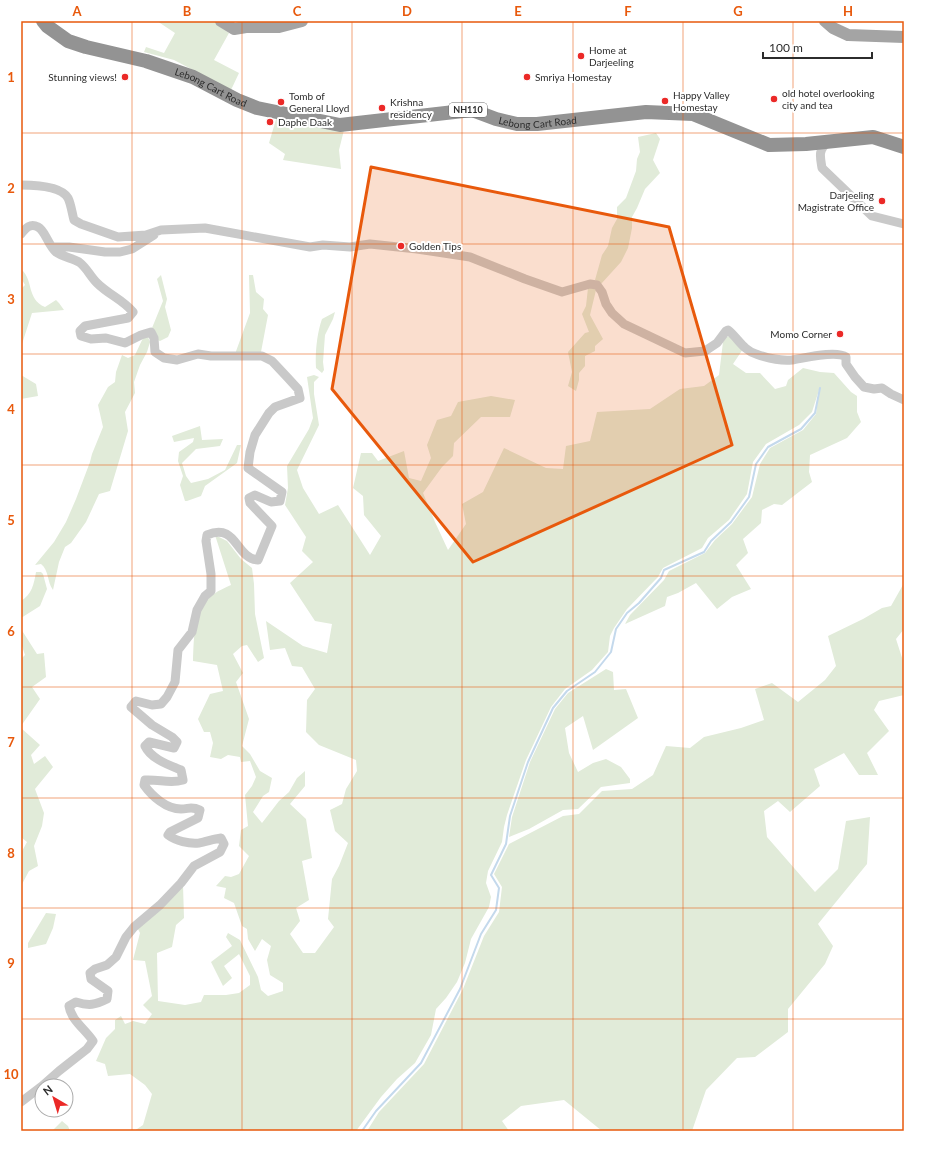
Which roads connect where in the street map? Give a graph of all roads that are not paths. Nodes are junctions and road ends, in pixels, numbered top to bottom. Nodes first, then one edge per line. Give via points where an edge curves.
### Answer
1 (43, 21) edge
2 (221, 21) edge
3 (302, 21) edge
4 (825, 21) edge
5 (904, 37) edge
6 (830, 141) junction
7 (904, 147) edge
8 (21, 185) edge
9 (904, 224) edge
10 (162, 230) junction
11 (21, 234) edge
12 (52, 247) junction
13 (904, 400) edge
14 (51, 1078) edge
15 (34, 1093) edge
16 (21, 1102) edge

1 - 6 highway, Lebong Cart Road / NH110 via 68,41 153,63 193,77 257,108 340,125 472,110 517,124 646,112 693,114 769,144
2 - 3 main road via 234,30 246,27 279,27
4 - 5 main road via 848,35
6 - 7 highway, Lebong Cart Road / NH110 via 873,137
6 - 9 street via 820,150 822,168 872,216
8 - 10 street via 56,189 68,198 74,220 105,234 118,237 146,235
10 - 12 street via 132,249 120,252
10 - 13 street via 204,228 310,247 370,244 417,248 470,257 562,292 590,284 597,285 612,313 624,324 685,353 705,351 717,343 728,330 743,347 772,359 791,360 843,355 846,357 846,364 864,387 882,388
11 - 12 street via 32,225 39,227
12 - 14 street via 86,267 97,282 126,303 133,312 128,318 85,326 80,331 81,336 125,343 151,332 154,338 154,352 164,358 177,360 198,354 262,356 272,360 288,376 298,389 300,398 275,407 269,413 255,435 250,452 248,468 282,492 280,501 271,502 256,495 249,498 250,503 272,526 258,560 252,560 231,536 222,532 207,535 211,591 197,610 192,632 178,650 175,682 168,697 161,704 152,705 136,701 132,707 177,742 174,748 149,742 145,746 148,752 181,770 183,780 146,780 144,785 164,804 179,809 194,807 200,810 198,818 170,832 168,836 184,842 199,843 221,838 224,844 220,852 194,866 160,905 134,927 116,957 107,965 95,968 90,973 91,979 108,991 107,999 86,1005 76,1002 69,1006 70,1013 93,1041
15 - 16 street

